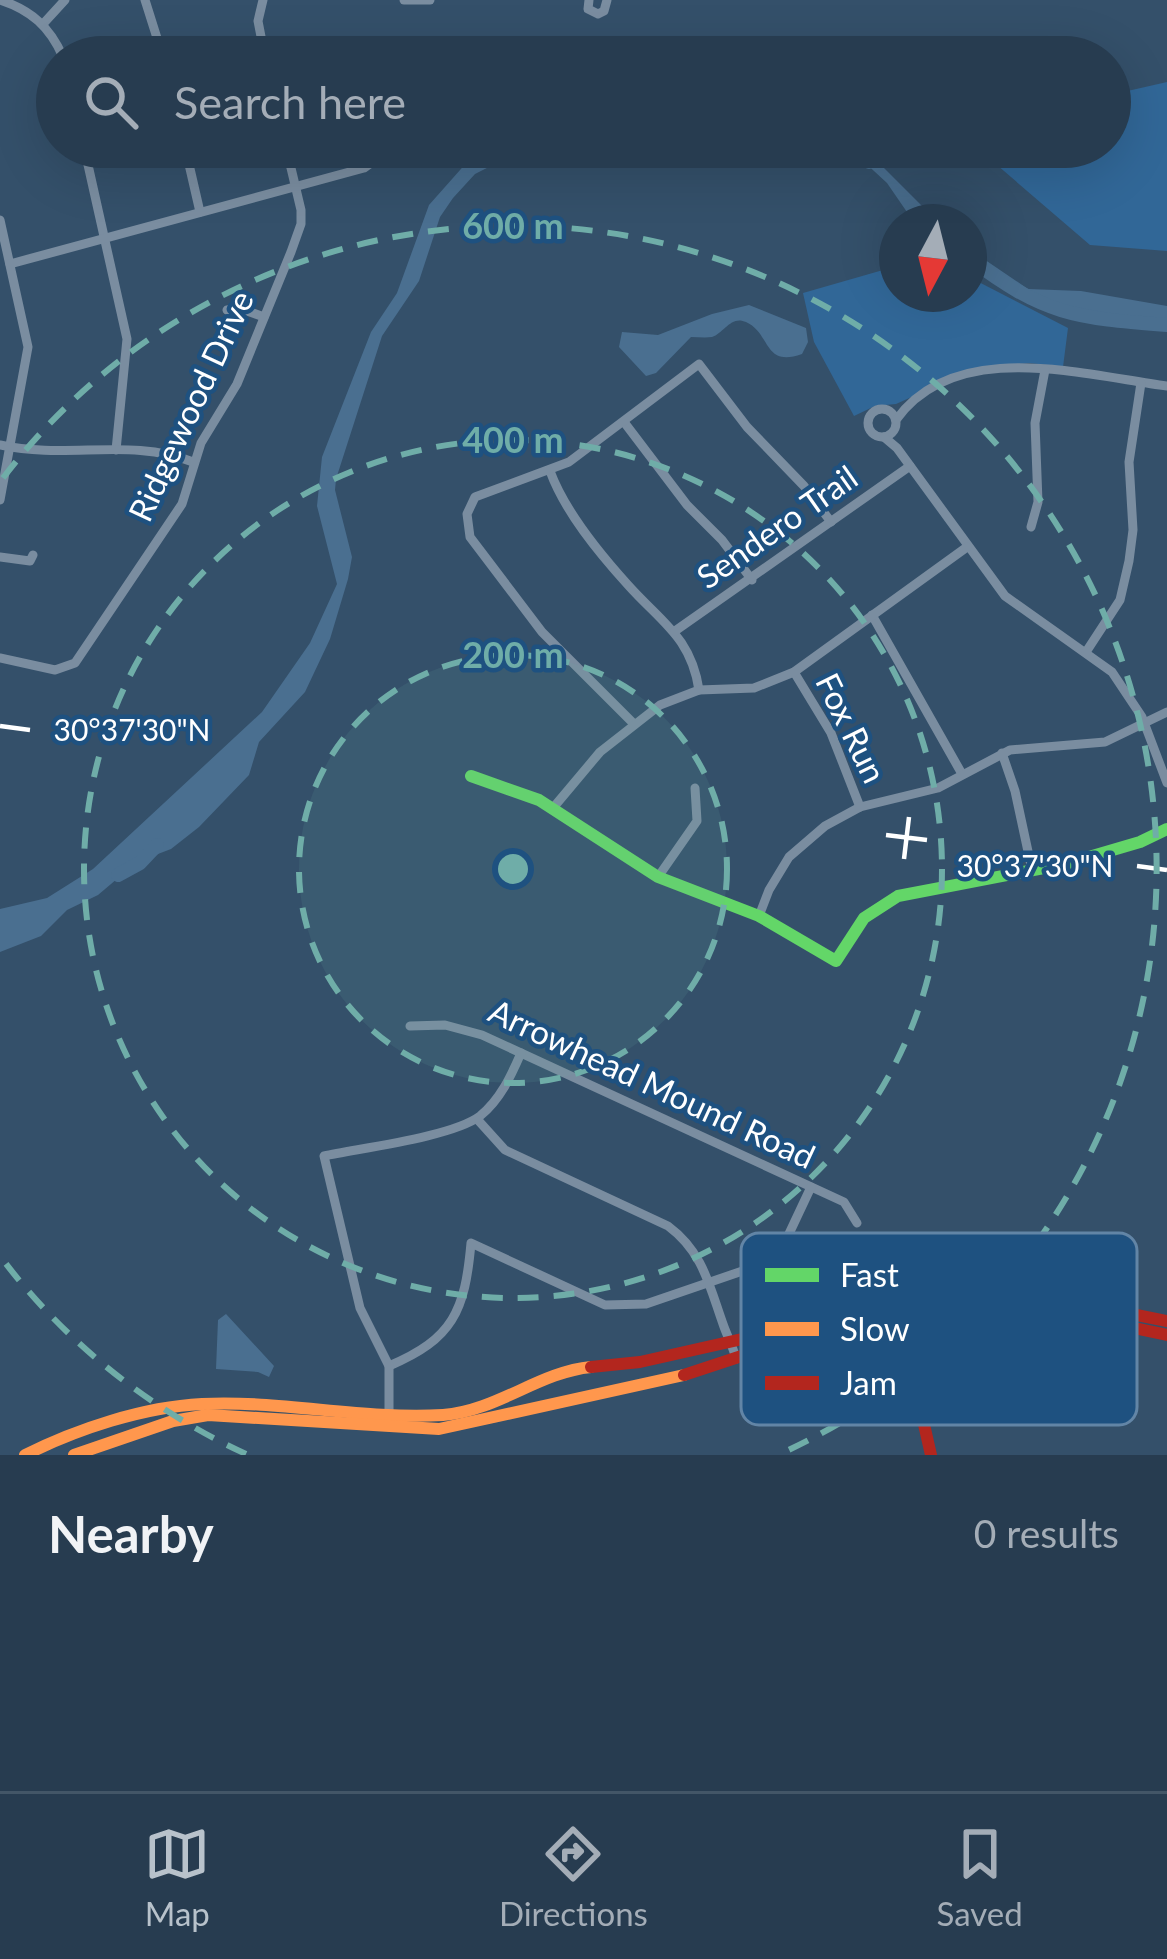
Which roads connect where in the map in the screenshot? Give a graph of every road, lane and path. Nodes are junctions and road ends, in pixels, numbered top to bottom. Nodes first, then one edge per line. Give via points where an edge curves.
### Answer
1 (0, 0) edge
2 (64, 0) edge
3 (146, 0) edge
4 (263, 0) edge
5 (404, 0) edge
6 (430, 0) edge
7 (590, 0) edge
8 (607, 0) edge
9 (43, 24) junction
10 (50, 36) edge
11 (157, 36) edge
12 (261, 36) edge
13 (89, 168) edge
14 (190, 168) edge
15 (292, 168) edge
16 (364, 168) edge
17 (297, 186) junction
18 (200, 212) junction
19 (0, 220) edge
20 (104, 238) junction
21 (10, 263) junction
22 (227, 310) dead end
23 (264, 317) junction
24 (1045, 370) junction
25 (1141, 382) junction
26 (1167, 386) edge
27 (905, 406) junction
28 (888, 410) junction
29 (624, 422) junction
30 (891, 430) junction
31 (6, 446) edge
32 (116, 450) junction
33 (194, 463) junction
34 (910, 466) junction
35 (550, 471) junction
36 (0, 500) edge
37 (831, 522) junction
38 (1031, 527) dead end
39 (967, 547) junction
40 (33, 555) dead end
41 (0, 556) edge
42 (752, 580) junction
43 (872, 615) junction
44 (675, 631) junction
45 (1086, 652) junction
46 (0, 658) edge
47 (794, 672) junction
48 (700, 690) junction
49 (1167, 712) edge
50 (1144, 722) junction
51 (633, 723) junction
52 (1002, 753) junction
53 (962, 774) junction
54 (471, 776) dead end
55 (1167, 783) edge
56 (695, 788) dead end
57 (860, 807) junction
58 (553, 808) junction
59 (1167, 829) edge
60 (1032, 870) junction
61 (658, 877) junction
62 (759, 916) junction
63 (410, 1026) dead end
64 (521, 1053) junction
65 (476, 1119) junction
66 (812, 1187) junction
67 (857, 1223) dead end
68 (790, 1233) edge
69 (741, 1271) edge
70 (710, 1281) junction
71 (1137, 1315) edge
72 (1167, 1321) edge
73 (1137, 1328) edge
74 (1167, 1335) edge
75 (741, 1340) edge
76 (732, 1342) junction
77 (741, 1357) edge
78 (736, 1359) junction
79 (388, 1366) junction
80 (143, 1414) junction
81 (389, 1421) junction
82 (924, 1425) edge
83 (147, 1430) junction
84 (25, 1455) edge
85 (74, 1455) edge
86 (931, 1455) edge

1 - 9 street
2 - 9 street
3 - 11 street
4 - 12 street
5 - 6 street
7 - 8 street via 588,9 598,14
9 - 10 street
13 - 20 street
14 - 18 street
15 - 17 street, Ridgewood Drive
16 - 17 street
17 - 18 street
17 - 23 street, Ridgewood Drive via 301,224
18 - 20 street
19 - 21 street
20 - 21 street
20 - 32 street via 128,351
21 - 31 street via 28,347
22 - 23 street
23 - 33 street, Ridgewood Drive
24 - 25 street
24 - 27 street via 962,375
24 - 38 street
25 - 26 street
25 - 45 street via 1129,462 1130,561 1120,600
27 - 28 street
27 - 30 street
28 - 30 street
28 - 30 street via 875,410 867,421 871,433
29 - 35 street
29 - 37 street via 699,364
29 - 42 street
30 - 34 street
31 - 32 street
31 - 36 street
32 - 33 street via 157,449
33 - 46 street, Ridgewood Drive via 174,518 80,659 55,670
34 - 37 street, Sendero Trail
34 - 39 street
35 - 44 street via 628,585
35 - 51 street via 478,494 468,531 542,632
37 - 42 street, Sendero Trail
39 - 43 street
39 - 45 street via 1005,596
40 - 41 street
42 - 44 street, Sendero Trail
43 - 47 street
43 - 53 street
44 - 48 street
45 - 50 street via 1112,672
47 - 48 street via 754,688
47 - 57 street, Fox Run via 831,734
48 - 51 street
49 - 50 street
50 - 52 street via 1088,746
50 - 55 street
51 - 58 street
52 - 53 street
52 - 60 street
53 - 57 street via 923,794
54 - 58 street
56 - 61 street via 697,821
57 - 62 street via 789,857
58 - 61 street
59 - 60 street
60 - 62 street via 898,896 864,918 836,962
61 - 62 street
63 - 64 street, Arrowhead Mound Road via 464,1028
64 - 65 street
64 - 66 street, Arrowhead Mound Road
65 - 70 street via 506,1150 668,1226 694,1249
65 - 79 street via 323,1156 360,1308
66 - 67 street, Arrowhead Mound Road via 844,1202
66 - 68 street
69 - 70 street
70 - 76 street
70 - 79 street via 646,1304 605,1305 471,1243 458,1312 442,1337
71 - 72 street
73 - 74 street
75 - 76 street
76 - 78 street
76 - 81 street via 576,1367 504,1402
77 - 78 street
78 - 81 street via 447,1428
79 - 81 street
80 - 81 street via 233,1403
80 - 83 street
80 - 84 street
81 - 83 street via 219,1414
82 - 86 street
83 - 85 street

